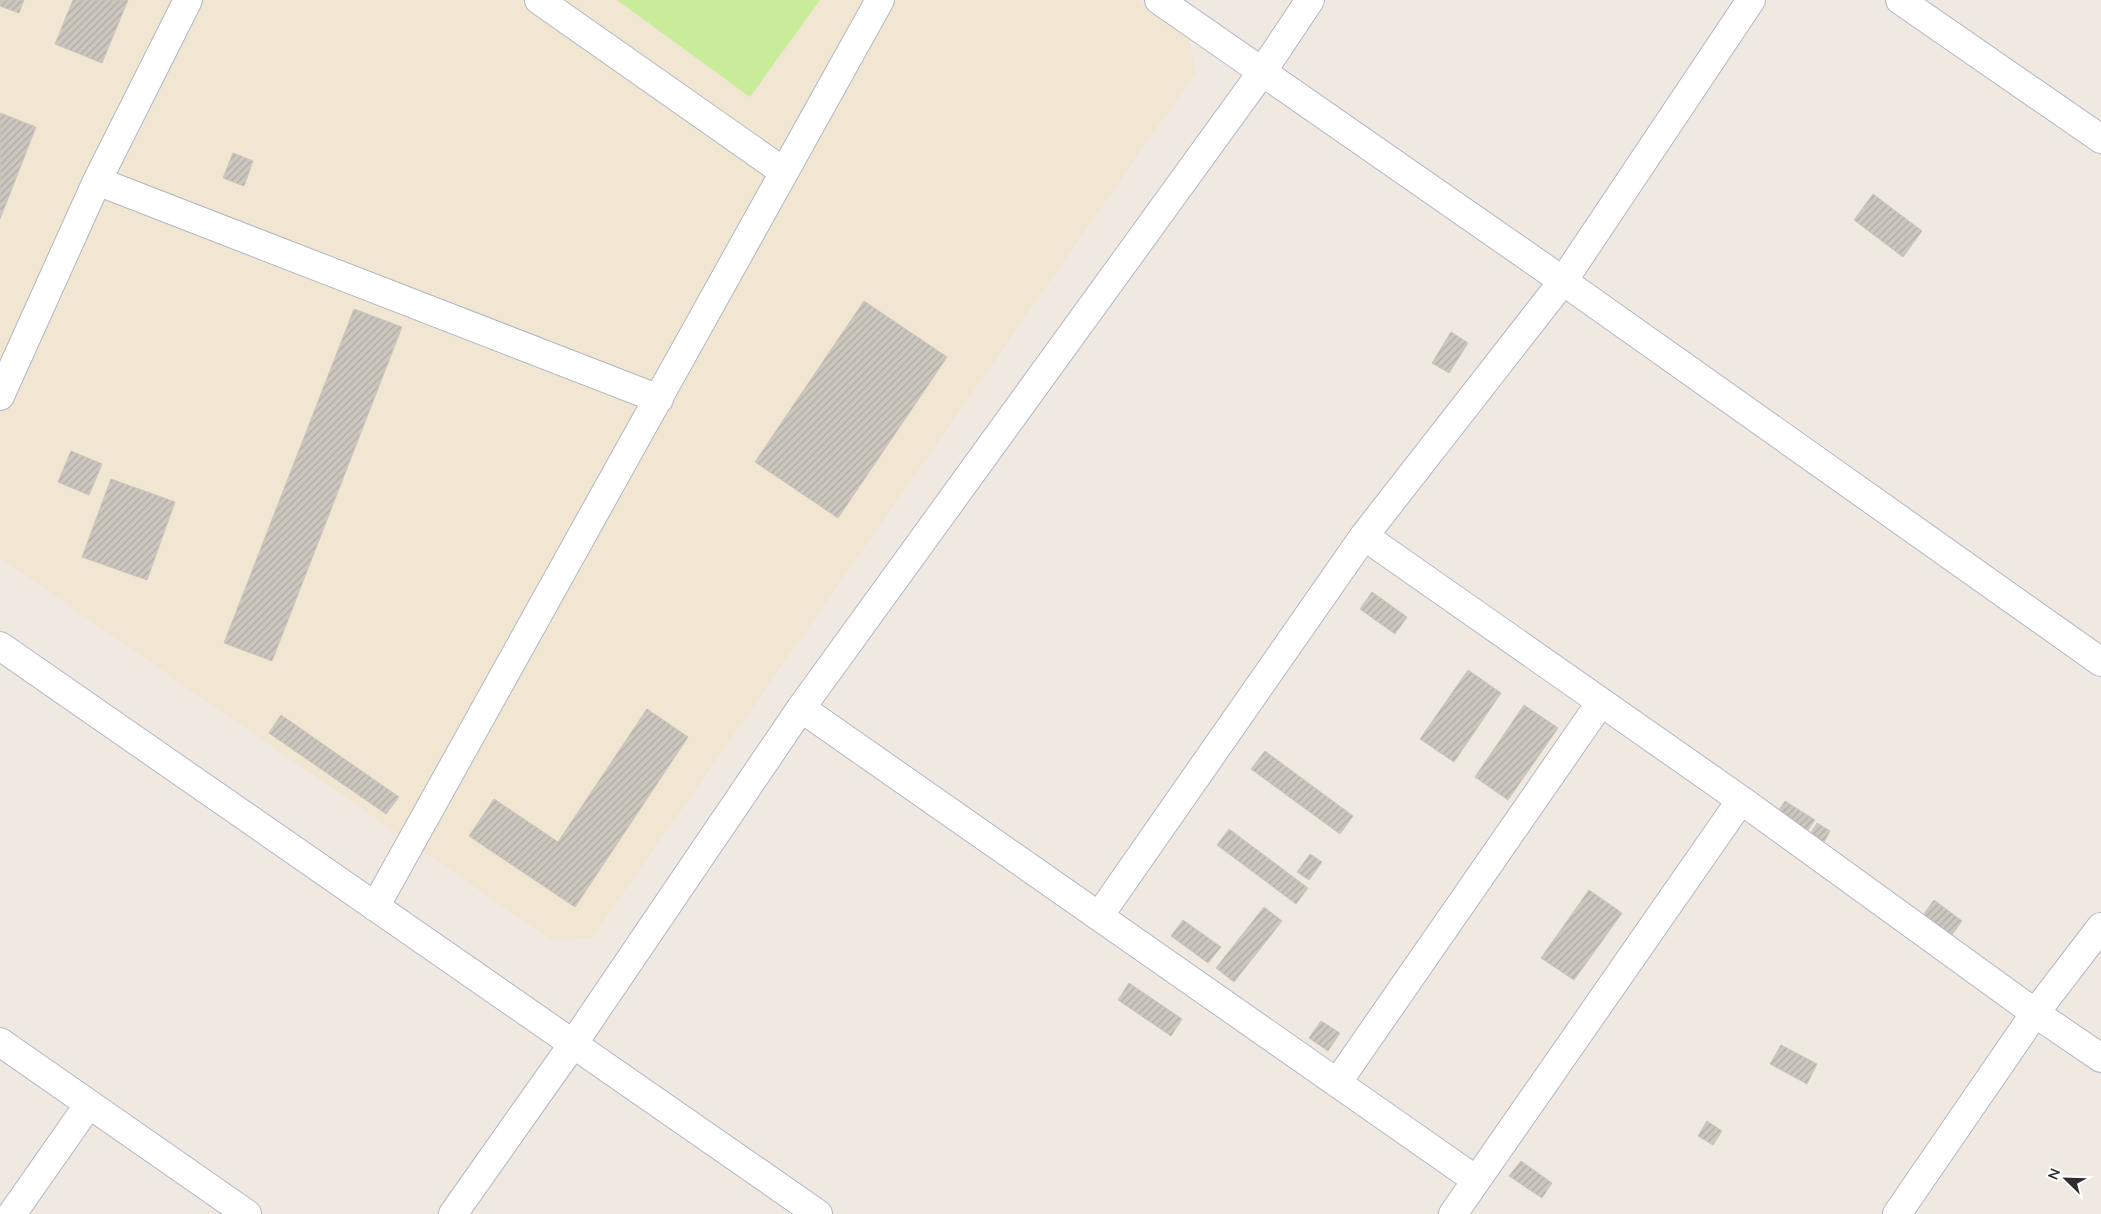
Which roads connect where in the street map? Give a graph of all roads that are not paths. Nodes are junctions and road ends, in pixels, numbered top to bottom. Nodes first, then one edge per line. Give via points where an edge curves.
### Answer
1 (188, 0) edge
2 (539, 0) edge
3 (880, 0) edge
4 (1159, 0) edge
5 (1310, 0) edge
6 (1751, 0) edge
7 (1900, 0) edge
8 (1262, 72) junction
9 (2101, 139) edge
10 (784, 172) junction
11 (97, 181) junction
12 (1563, 281) junction
13 (0, 396) edge
14 (659, 399) junction
15 (1364, 536) junction
16 (0, 646) edge
17 (2101, 662) edge
18 (1601, 702) junction
19 (801, 708) junction
20 (1741, 800) junction
21 (375, 907) junction
22 (1099, 916) junction
23 (2101, 927) edge
24 (2035, 1013) junction
25 (0, 1042) edge
26 (573, 1044) junction
27 (2101, 1058) edge
28 (1337, 1083) junction
29 (89, 1104) junction
30 (1476, 1180) junction
31 (12, 1214) edge
32 (247, 1214) edge
33 (453, 1214) edge
34 (818, 1214) edge
35 (1453, 1214) edge
36 (1897, 1214) edge

1 - 11 street
2 - 10 street
3 - 10 street
4 - 8 street
5 - 8 street
6 - 12 street
7 - 9 street
8 - 12 street
8 - 19 street
10 - 14 street
11 - 13 street
11 - 14 street
12 - 15 street
12 - 17 street
14 - 21 street
15 - 18 street
15 - 22 street
16 - 21 street
18 - 20 street
18 - 28 street
19 - 22 street
19 - 26 street
20 - 24 street
20 - 30 street
21 - 26 street
22 - 28 street
23 - 24 street
24 - 27 street
24 - 36 street
25 - 29 street
26 - 33 street
26 - 34 street
28 - 30 street
29 - 31 street
29 - 32 street
30 - 35 street

